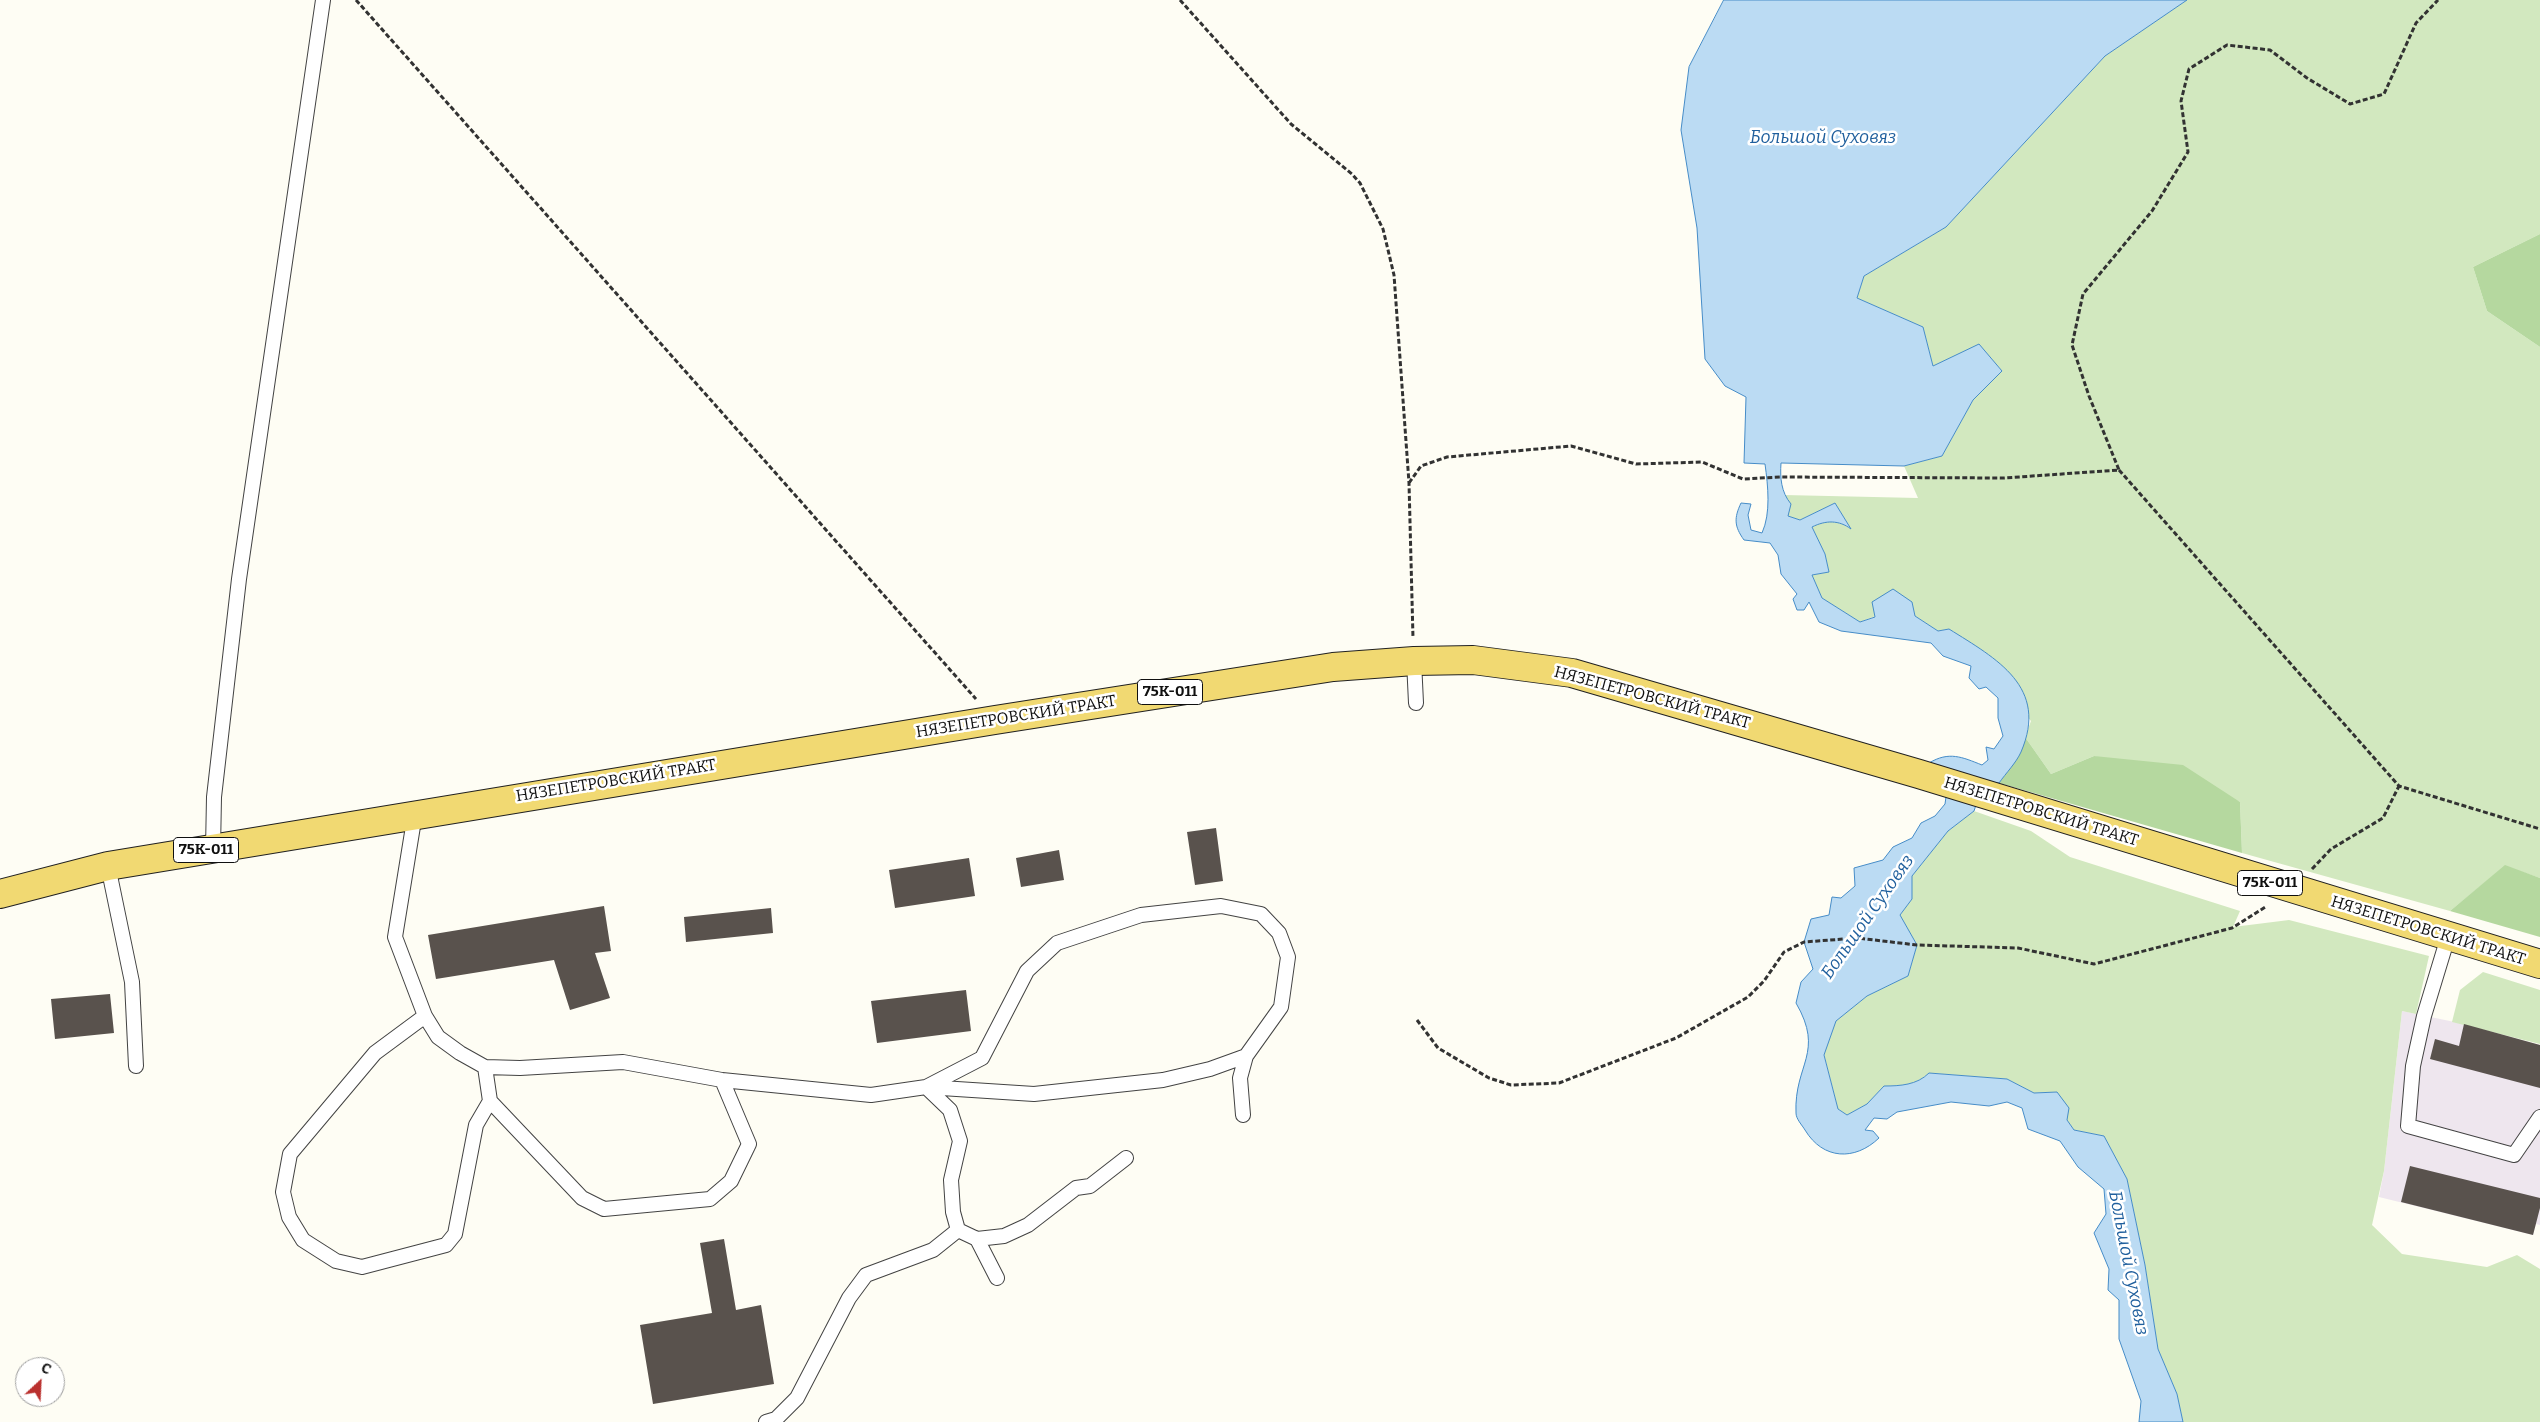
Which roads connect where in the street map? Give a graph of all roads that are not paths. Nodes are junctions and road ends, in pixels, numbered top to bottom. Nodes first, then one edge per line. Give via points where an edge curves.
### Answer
1 (323, 0) edge
2 (1414, 661) junction
3 (1416, 703) dead end
4 (415, 814) junction
5 (213, 849) junction
6 (108, 866) junction
7 (0, 894) edge
8 (2448, 936) junction
9 (2540, 964) edge
10 (425, 1016) junction
11 (1246, 1056) junction
12 (136, 1066) dead end
13 (485, 1067) junction
14 (722, 1080) junction
15 (926, 1088) junction
16 (490, 1101) junction
17 (1243, 1115) dead end
18 (2540, 1116) edge
19 (1126, 1158) dead end
20 (958, 1230) junction
21 (977, 1239) junction
22 (997, 1278) dead end
23 (766, 1422) edge

1 - 5 lane via 238,579 214,797
2 - 3 lane
2 - 4 main road, НЯЗЕПЕТРОВСКИЙ ТРАКТ / 75К-011 via 1333,667
2 - 8 main road, НЯЗЕПЕТРОВСКИЙ ТРАКТ / 75К-011 via 1473,660 1572,673 1919,774
4 - 5 main road, НЯЗЕПЕТРОВСКИЙ ТРАКТ / 75К-011
4 - 10 lane via 395,937
5 - 6 main road, НЯЗЕПЕТРОВСКИЙ ТРАКТ / 75К-011
6 - 7 main road, НЯЗЕПЕТРОВСКИЙ ТРАКТ / 75К-011
6 - 12 lane via 132,982
8 - 9 main road, НЯЗЕПЕТРОВСКИЙ ТРАКТ / 75К-011
8 - 18 lane via 2412,1066 2408,1126 2514,1154
10 - 13 lane via 438,1037
10 - 16 lane via 375,1053 290,1154 283,1192 289,1216 304,1240 336,1261 362,1267 446,1245 455,1234 476,1125
11 - 15 lane via 1163,1080 1034,1094
11 - 15 lane via 1281,1007 1288,957 1278,933 1260,914 1221,906 1141,914 1057,943 1027,971 982,1058
11 - 17 lane via 1240,1078
13 - 14 lane via 623,1062
13 - 16 lane
14 - 15 lane via 871,1095
14 - 16 lane via 748,1144 731,1181 710,1199 618,1209 604,1209 582,1198
15 - 20 lane via 950,1110 960,1141 951,1180
19 - 21 lane via 1090,1186 1076,1188 1064,1196 1028,1225 1004,1236
20 - 21 lane
20 - 23 lane via 933,1250 866,1275 848,1298 797,1398 776,1419
21 - 22 lane

